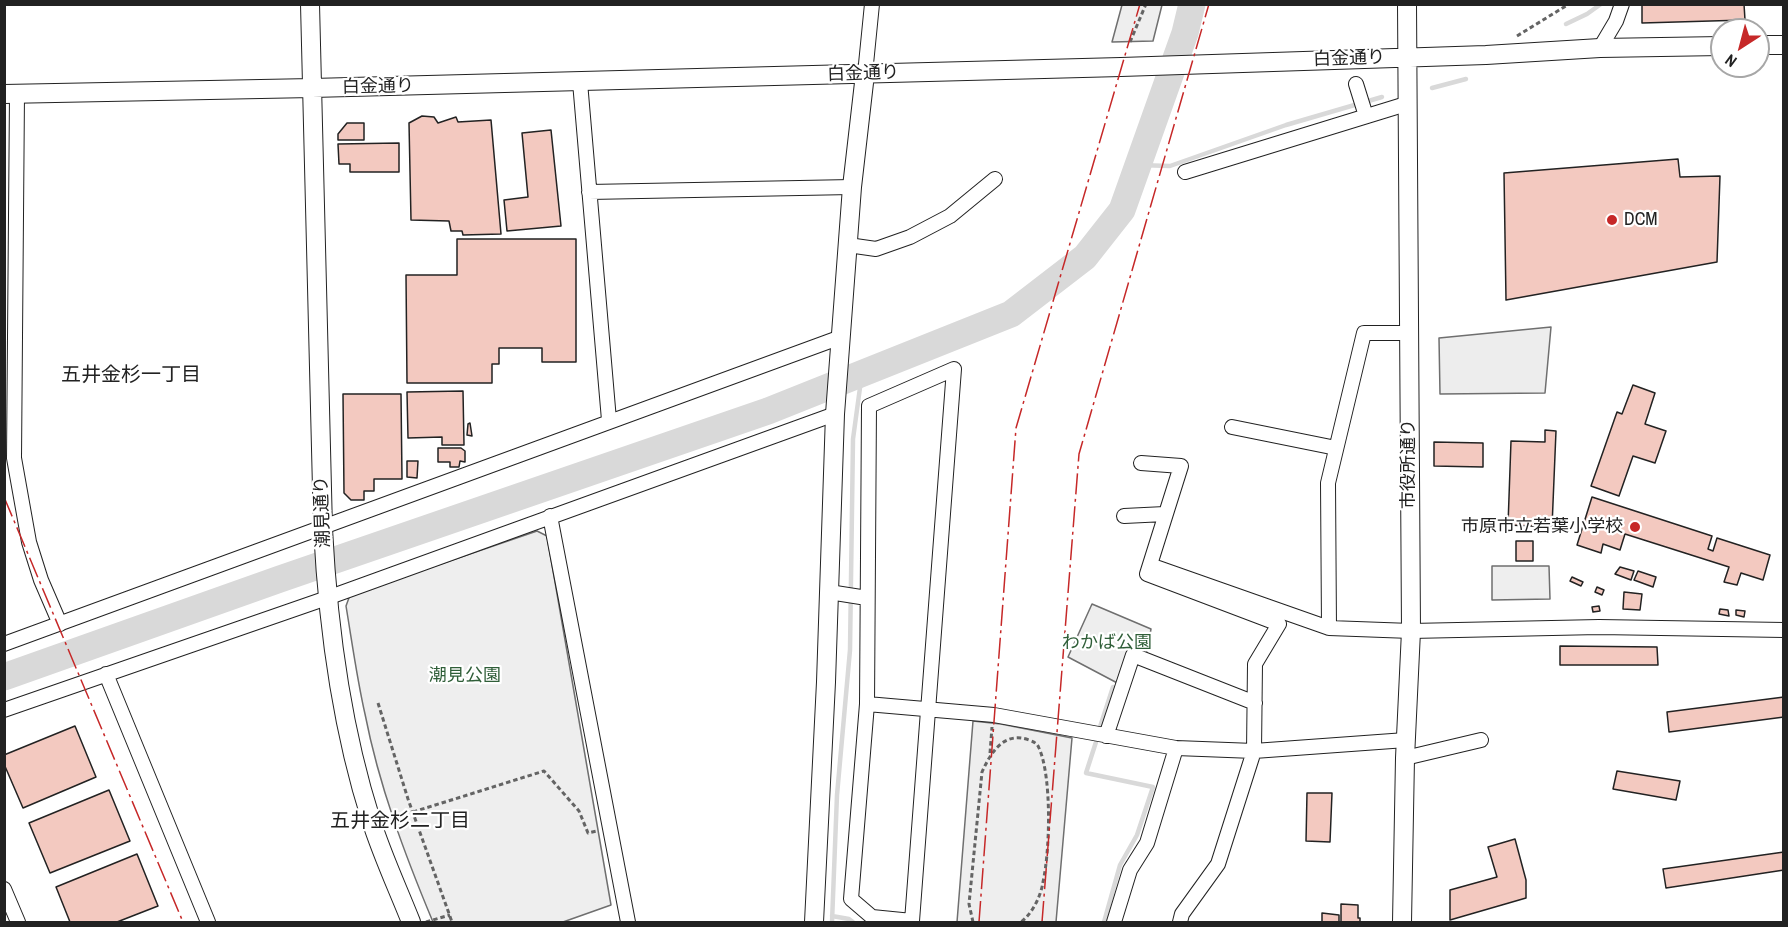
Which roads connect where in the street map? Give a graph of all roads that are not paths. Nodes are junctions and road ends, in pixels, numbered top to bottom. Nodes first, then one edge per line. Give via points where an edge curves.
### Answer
1 (310, 4) edge
2 (872, 4) edge
3 (1407, 4) edge
4 (1622, 4) edge
5 (1710, 46) edge
6 (1600, 48) junction
7 (1407, 57) junction
8 (865, 74) junction
9 (580, 82) junction
10 (1356, 84) dead end
11 (312, 88) junction
12 (11, 94) edge
13 (1406, 104) junction
14 (1366, 116) junction
15 (1185, 172) dead end
16 (995, 179) dead end
17 (852, 187) junction
18 (589, 192) junction
19 (848, 245) junction
20 (1408, 333) junction
21 (841, 338) junction
22 (9, 376) edge
23 (835, 414) junction
24 (609, 420) junction
25 (1232, 427) dead end
26 (1336, 448) junction
27 (1141, 463) dead end
28 (1166, 514) junction
29 (550, 516) junction
30 (1124, 516) dead end
31 (323, 529) junction
32 (1150, 565) junction
33 (829, 592) junction
34 (327, 598) junction
35 (867, 598) junction
36 (60, 624) junction
37 (1329, 628) junction
38 (1784, 630) edge
39 (1411, 631) junction
40 (4, 644) edge
41 (106, 674) junction
42 (1255, 703) junction
43 (867, 704) junction
44 (4, 710) edge
45 (929, 710) junction
46 (1106, 736) junction
47 (1406, 740) junction
48 (1481, 740) dead end
49 (1176, 748) junction
50 (1254, 751) junction
51 (1405, 758) junction
52 (4, 889) edge
53 (18, 922) edge
54 (208, 922) edge
55 (411, 922) edge
56 (628, 922) edge
57 (814, 922) edge
58 (1114, 922) edge
59 (1180, 922) edge
60 (1402, 922) edge

1 - 11 street, 潮見通り
2 - 8 street
3 - 7 street, 市役所通り
4 - 6 street
5 - 6 street, 白金通り
6 - 7 street, 白金通り
7 - 8 street, 白金通り
7 - 13 street, 市役所通り
8 - 9 street, 白金通り
8 - 17 street
9 - 11 street, 白金通り
9 - 18 street
10 - 14 street
11 - 12 street, 白金通り
11 - 31 street, 潮見通り
12 - 22 street
13 - 14 street
13 - 20 street, 市役所通り
14 - 15 street
16 - 19 street via 950,216 910,237 876,249
17 - 18 street
17 - 19 street
18 - 24 street
19 - 21 street
20 - 26 street via 1364,333
20 - 39 street, 市役所通り
21 - 23 street
21 - 24 street
22 - 36 street via 22,510 41,580
23 - 29 street
23 - 33 street
24 - 31 street
25 - 26 street
26 - 37 street via 1328,483
27 - 28 street via 1180,466
28 - 30 street
28 - 32 street
29 - 34 street
29 - 56 street
31 - 34 street, 潮見通り
31 - 36 street
32 - 37 street
32 - 42 street via 1147,574 1279,624 1255,664
33 - 35 street
33 - 57 street
34 - 41 street
34 - 55 street, 潮見通り via 355,764 372,822
35 - 43 street
35 - 45 street via 869,406 954,369
36 - 40 street
37 - 39 street
38 - 39 street via 1599,627
39 - 47 street, 市役所通り
41 - 44 street
41 - 54 street
42 - 46 street via 1133,655
42 - 50 street
43 - 45 street
43 - 45 street via 851,899 872,917 912,921
45 - 46 street via 994,715
46 - 49 street
47 - 50 street
47 - 51 street, 市役所通り
48 - 51 street
49 - 50 street
49 - 58 street via 1147,843 1130,870
50 - 59 street via 1218,864
51 - 60 street, 市役所通り
52 - 53 street

